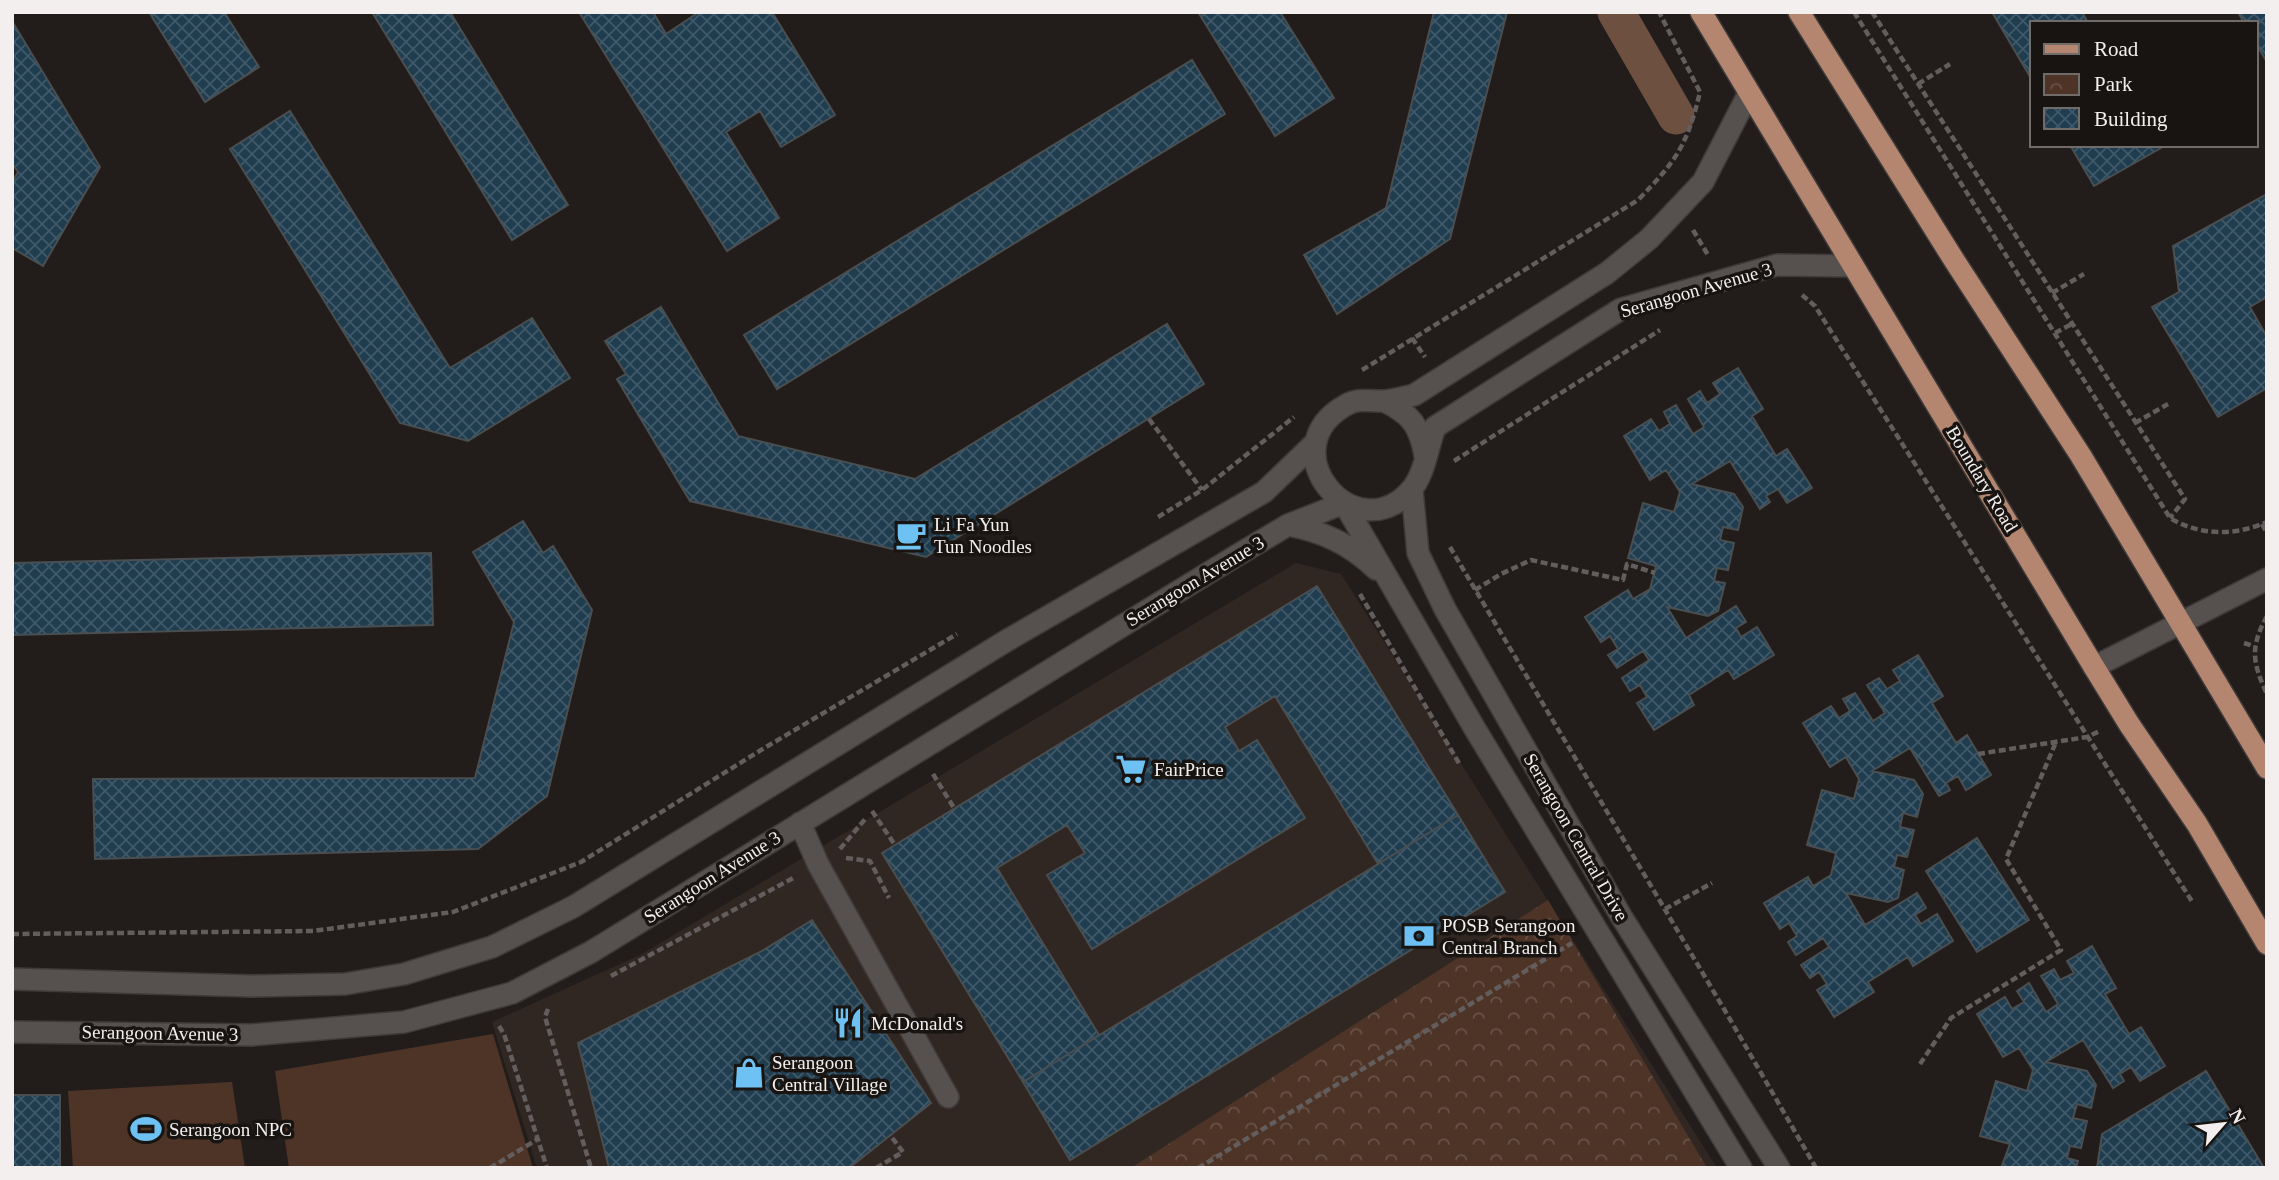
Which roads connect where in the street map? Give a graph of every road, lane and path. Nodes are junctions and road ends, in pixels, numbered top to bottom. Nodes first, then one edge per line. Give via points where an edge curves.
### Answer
1 (1659, 12) edge
2 (1701, 12) edge
3 (1799, 12) edge
4 (1854, 12) edge
5 (1872, 12) edge
6 (1950, 64) dead end
7 (1918, 84) junction
8 (1749, 93) junction
9 (1664, 173) junction
10 (1680, 206) junction
11 (1852, 266) junction
12 (2084, 274) dead end
13 (1723, 280) junction
14 (2052, 293) junction
15 (1801, 295) dead end
16 (2072, 324) junction
17 (1660, 330) dead end
18 (2054, 333) junction
19 (1359, 372) dead end
20 (1384, 401) junction
21 (2168, 404) dead end
22 (1299, 413) dead end
23 (1149, 419) dead end
24 (2135, 423) junction
25 (1316, 442) junction
26 (1425, 456) junction
27 (1452, 462) dead end
28 (1202, 490) junction
29 (1412, 490) junction
30 (1344, 503) junction
31 (1157, 517) dead end
32 (2170, 518) junction
33 (2264, 523) edge
34 (1288, 525) junction
35 (2267, 533) edge
36 (1444, 536) dead end
37 (1655, 573) dead end
38 (2267, 579) edge
39 (1354, 583) dead end
40 (1392, 586) junction
41 (1475, 590) junction
42 (2267, 616) edge
43 (2180, 622) junction
44 (968, 628) dead end
45 (1381, 630) dead end
46 (2244, 643) dead end
47 (2253, 646) junction
48 (2094, 667) junction
49 (2267, 694) edge
50 (2125, 717) junction
51 (2087, 737) junction
52 (2056, 742) junction
53 (1978, 754) dead end
54 (944, 767) dead end
55 (2267, 768) edge
56 (933, 774) junction
57 (923, 780) dead end
58 (882, 805) dead end
59 (954, 808) dead end
60 (872, 811) junction
61 (800, 822) junction
62 (895, 845) dead end
63 (826, 860) junction
64 (1712, 883) dead end
65 (889, 898) dead end
66 (2193, 903) dead end
67 (1665, 909) junction
68 (12, 934) edge
69 (1571, 944) dead end
70 (2267, 944) edge
71 (609, 977) dead end
72 (12, 979) edge
73 (560, 1003) dead end
74 (498, 1026) dead end
75 (1691, 1029) junction
76 (12, 1032) edge
77 (1666, 1044) junction
78 (1920, 1064) dead end
79 (948, 1097) dead end
80 (890, 1135) dead end
81 (538, 1139) junction
82 (490, 1168) edge
83 (547, 1168) edge
84 (591, 1168) edge
85 (876, 1168) edge
86 (1198, 1168) edge
87 (1741, 1168) edge
88 (1779, 1168) edge
89 (1816, 1168) edge

1 - 9 path via 1700,92 1692,125 1678,156
2 - 8 main road, Boundary Road
3 - 43 main road via 2081,456
4 - 18 path
5 - 7 path
6 - 7 path
7 - 14 path
8 - 10 street, Serangoon Avenue 3 via 1703,182
8 - 11 main road, Boundary Road
9 - 10 path
9 - 19 path via 1638,200
10 - 13 path
10 - 20 street, Serangoon Avenue 3 via 1607,273 1414,395
11 - 13 street, Serangoon Avenue 3 via 1777,265
11 - 48 main road, Boundary Road
12 - 14 path
13 - 26 street, Serangoon Avenue 3 via 1621,309 1435,426
14 - 16 path
15 - 51 path via 1815,306
16 - 18 path
16 - 24 path
17 - 27 path
18 - 32 path
20 - 25 street, Serangoon Avenue 3 via 1367,399 1334,412
20 - 26 street via 1413,421
21 - 24 path
22 - 28 path
23 - 28 path
24 - 32 path via 2185,499
25 - 30 street via 1319,477
25 - 72 street, Serangoon Avenue 3 via 1264,492 1006,641 573,907 492,947 404,974 345,984
26 - 29 street, Serangoon Avenue 3
28 - 31 path
29 - 30 street via 1381,509
29 - 75 street, Serangoon Central Drive via 1418,553 1445,610 1620,916
30 - 34 street, Serangoon Avenue 3
30 - 40 street, Serangoon Central Drive
32 - 33 path via 2188,528 2218,533
33 - 35 path
34 - 40 street via 1318,531 1359,553
34 - 61 street, Serangoon Avenue 3
36 - 41 path
37 - 41 path via 1627,564 1623,580 1531,560
38 - 43 street
39 - 45 path
40 - 77 street, Serangoon Central Drive
41 - 67 path
42 - 47 path
43 - 48 street
43 - 55 main road
44 - 68 path via 581,862 453,912 313,930
46 - 47 path
47 - 49 path via 2256,671
48 - 50 main road, Boundary Road
50 - 51 path
50 - 70 main road, Boundary Road via 2197,824
51 - 52 path
51 - 66 path
52 - 53 path
52 - 78 path via 2006,859 2061,950 1951,1018
54 - 56 path
56 - 57 path
56 - 59 path
58 - 60 path
60 - 62 path
60 - 63 path
61 - 63 street
61 - 76 street, Serangoon Avenue 3 via 591,952 512,993 404,1022 252,1035
63 - 65 path via 870,861
63 - 71 path
63 - 79 street
64 - 67 path
67 - 89 path
69 - 86 path
73 - 84 path via 548,1009 545,1017
74 - 81 path
75 - 77 street
75 - 88 street, Serangoon Central Drive
77 - 87 street, Serangoon Central Drive
80 - 85 path via 903,1152
81 - 82 path
81 - 83 path

